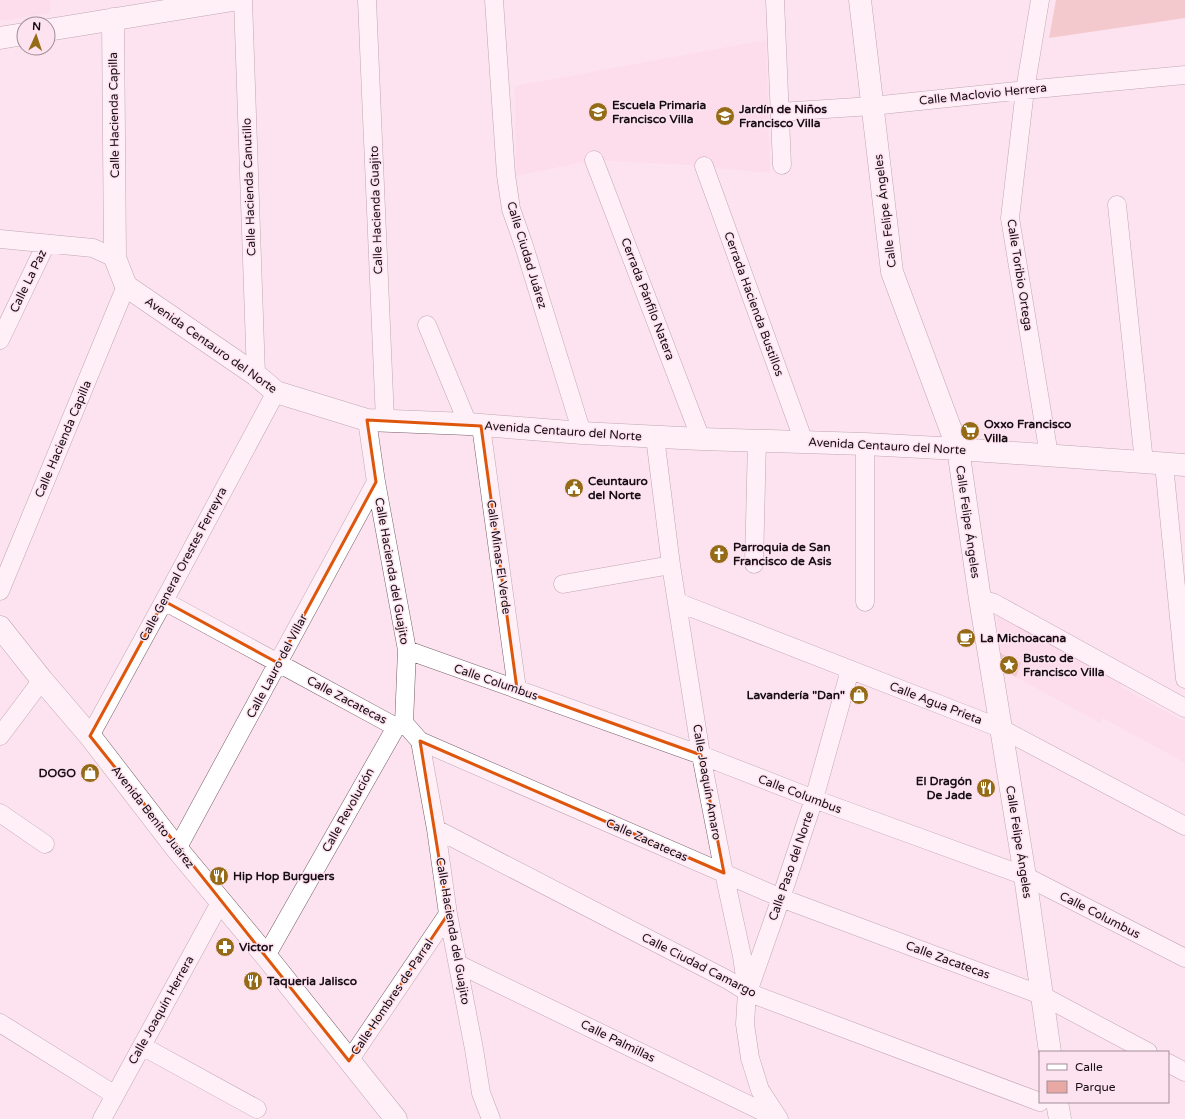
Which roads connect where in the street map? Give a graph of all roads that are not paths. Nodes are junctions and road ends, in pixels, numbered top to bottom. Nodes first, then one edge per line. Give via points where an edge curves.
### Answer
1 (233, 0) edge
2 (243, 0) edge
3 (367, 0) edge
4 (494, 0) edge
5 (774, 0) edge
6 (860, 0) edge
7 (1040, 0) edge
8 (113, 19) junction
9 (56, 29) edge
10 (16, 35) edge
11 (0, 38) edge
12 (1185, 75) edge
13 (1025, 90) junction
14 (872, 106) junction
15 (780, 112) junction
16 (594, 160) dead end
17 (782, 164) dead end
18 (704, 166) dead end
19 (1117, 205) dead end
20 (0, 239) edge
21 (46, 244) junction
22 (115, 258) junction
23 (126, 286) junction
24 (427, 325) dead end
25 (0, 340) edge
26 (256, 375) junction
27 (276, 392) junction
28 (376, 420) junction
29 (474, 425) junction
30 (582, 433) junction
31 (655, 436) junction
32 (701, 439) junction
33 (757, 440) junction
34 (804, 442) junction
35 (865, 444) junction
36 (958, 449) junction
37 (1049, 455) junction
38 (1164, 464) edge
39 (376, 482) junction
40 (754, 564) dead end
41 (671, 565) junction
42 (563, 584) dead end
43 (0, 591) edge
44 (980, 599) junction
45 (164, 601) junction
46 (677, 602) junction
47 (866, 602) dead end
48 (0, 627) edge
49 (407, 650) junction
50 (278, 663) junction
51 (850, 670) junction
52 (1185, 679) edge
53 (42, 680) junction
54 (517, 689) junction
55 (1185, 708) edge
56 (400, 725) junction
57 (1000, 728) junction
58 (0, 736) edge
59 (90, 736) junction
60 (420, 741) junction
61 (701, 755) junction
62 (814, 799) junction
63 (0, 813) edge
64 (1185, 826) edge
65 (436, 829) junction
66 (45, 844) dead end
67 (177, 849) junction
68 (724, 873) junction
69 (1025, 876) junction
70 (781, 898) junction
71 (221, 901) junction
72 (448, 914) junction
73 (266, 956) junction
74 (1185, 958) edge
75 (458, 964) junction
76 (747, 992) junction
77 (1041, 995) junction
78 (0, 1023) edge
79 (142, 1046) junction
80 (1050, 1051) edge
81 (1146, 1051) edge
82 (349, 1061) junction
83 (1169, 1064) edge
84 (1185, 1072) edge
85 (115, 1095) junction
86 (1039, 1102) edge
87 (1040, 1103) edge
88 (1051, 1107) edge
89 (258, 1109) dead end
90 (102, 1119) edge
91 (396, 1119) edge
92 (491, 1119) edge
93 (778, 1119) edge

1 - 8 street
2 - 26 street, Calle Hacienda Canutillo
3 - 28 street, Calle Hacienda Guajito
4 - 30 street, Calle Ciudad Juárez via 506,175 511,209
5 - 15 street
6 - 14 street, Calle Felipe Ángeles
7 - 13 street, Calle Toribio Ortega
8 - 9 street
8 - 22 street, Calle Hacienda Capilla
10 - 11 street
12 - 13 street, Calle Maclovio Herrera
13 - 14 street, Calle Maclovio Herrera
13 - 37 street, Calle Toribio Ortega via 1010,218
14 - 15 street, Calle Maclovio Herrera
14 - 36 street, Calle Felipe Ángeles via 892,272
15 - 17 street
16 - 32 street, Cerrada Pánfilo Natera
18 - 34 street, Cerrada Hacienda Bustillos
19 - 38 street
20 - 21 street
21 - 22 street via 93,248
21 - 25 street, Calle La Paz
22 - 23 street
23 - 26 street, Avenida Centauro del Norte
23 - 43 street, Calle Hacienda Capilla
24 - 29 street, Calle Minas El Verde
26 - 27 street, Avenida Centauro del Norte
27 - 28 street, Avenida Centauro del Norte
27 - 45 street, Calle General Orestes Ferreyra
28 - 29 street, Avenida Centauro del Norte
28 - 39 street, Calle Hacienda del Guajito
29 - 30 street, Avenida Centauro del Norte
29 - 54 street, Calle Minas El Verde
30 - 31 street, Avenida Centauro del Norte
31 - 32 street, Avenida Centauro del Norte
31 - 41 street, Calle Joaquín Amaro
32 - 33 street, Avenida Centauro del Norte
33 - 34 street, Avenida Centauro del Norte
33 - 40 street
34 - 35 street, Avenida Centauro del Norte
35 - 36 street, Avenida Centauro del Norte
35 - 47 street
36 - 37 street, Avenida Centauro del Norte
36 - 44 street, Calle Felipe Ángeles
37 - 38 street, Avenida Centauro del Norte
38 - 52 street
39 - 49 street, Calle Hacienda del Guajito
39 - 50 street, Calle Lauro del Villar
41 - 42 street
41 - 46 street, Calle Joaquín Amaro
44 - 55 street via 994,603
44 - 57 street, Calle Felipe Ángeles
45 - 50 street, Calle Zacatecas
45 - 59 street, Calle General Orestes Ferreyra
46 - 51 street, Calle Agua Prieta
46 - 61 street, Calle Joaquín Amaro
48 - 53 street, Avenida Benito Juárez
49 - 54 street, Calle Columbus
49 - 56 street, Calle Hacienda del Guajito
50 - 56 street, Calle Zacatecas
50 - 67 street, Calle Lauro del Villar
51 - 57 street, Calle Agua Prieta
51 - 62 street, Calle Paso del Norte
53 - 58 street
53 - 59 street, Avenida Benito Juárez
54 - 61 street, Calle Columbus
56 - 60 street, Calle Zacatecas
56 - 73 street, Calle Revolución
57 - 64 street, Calle Agua Prieta
57 - 69 street, Calle Felipe Ángeles
59 - 67 street, Avenida Benito Juárez
60 - 65 street, Calle Hacienda del Guajito
60 - 68 street, Calle Zacatecas
61 - 62 street, Calle Columbus
61 - 68 street, Calle Joaquín Amaro
62 - 69 street, Calle Columbus
62 - 70 street, Calle Paso del Norte
63 - 66 street
65 - 72 street, Calle Hacienda del Guajito
65 - 76 street, Calle Ciudad Camargo
67 - 71 street, Avenida Benito Juárez
68 - 70 street, Calle Zacatecas
68 - 76 street, Calle Joaquín Amaro
69 - 74 street, Calle Columbus
69 - 77 street, Calle Felipe Ángeles
70 - 76 street, Calle Paso del Norte
70 - 77 street, Calle Zacatecas
71 - 73 street, Avenida Benito Juárez
71 - 79 street, Calle Joaquín Herrera
72 - 75 street, Calle Hacienda del Guajito
72 - 82 street, Calle Hombres de Parral
73 - 82 street, Avenida Benito Juárez
75 - 92 street, Calle Hacienda del Guajito via 481,1092
75 - 93 street, Calle Palmillas
76 - 86 street, Calle Ciudad Camargo
76 - 93 street, Calle Joaquín Amaro via 745,1024 750,1058 760,1090
77 - 80 street, Calle Felipe Ángeles
77 - 81 street, Calle Zacatecas
78 - 85 street
79 - 85 street, Calle Joaquín Herrera
79 - 89 street
82 - 91 street, Avenida Benito Juárez
83 - 84 street
85 - 90 street, Calle Joaquín Herrera
87 - 88 street, Calle Ciudad Camargo

